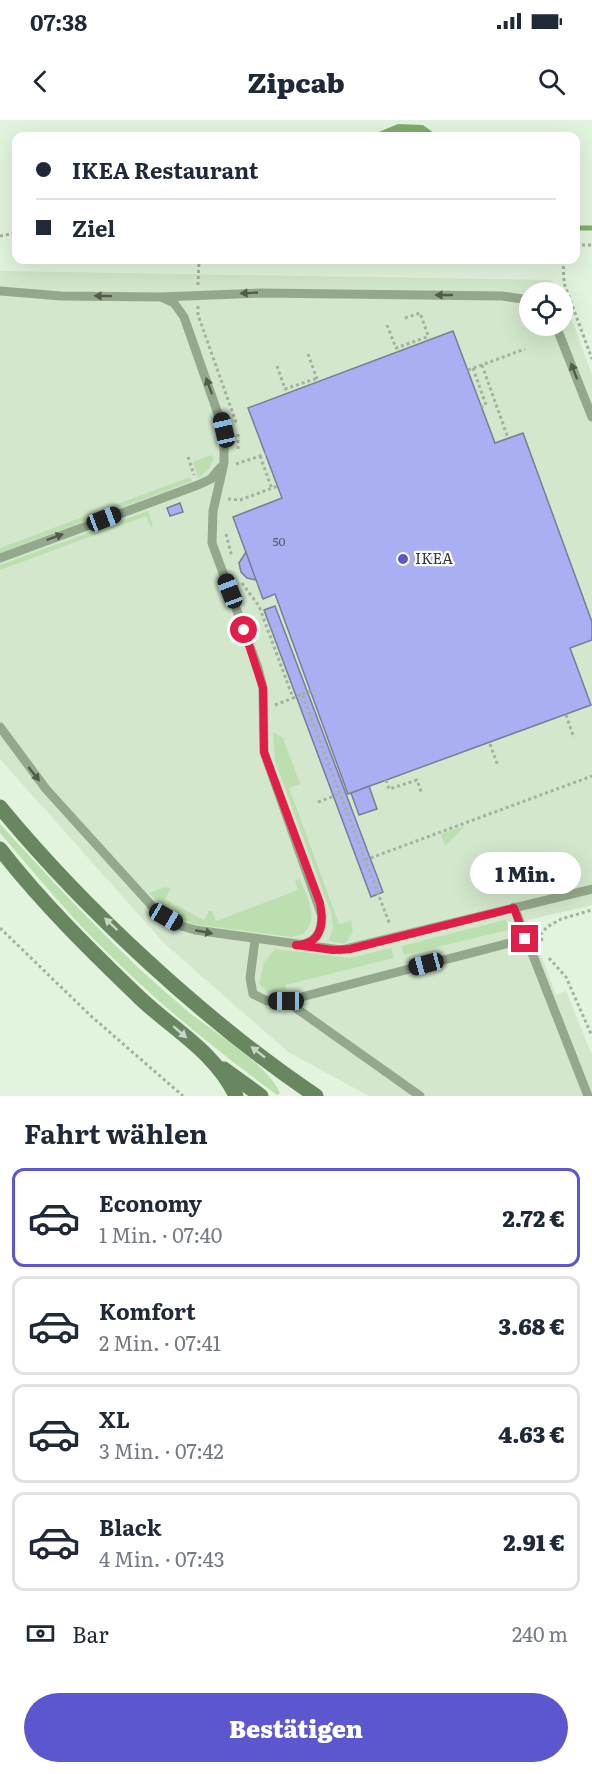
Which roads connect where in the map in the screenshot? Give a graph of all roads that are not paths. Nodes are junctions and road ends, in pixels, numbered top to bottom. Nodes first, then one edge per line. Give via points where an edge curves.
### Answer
1 (0, 291) edge
2 (161, 297) junction
3 (519, 298) edge
4 (560, 336) edge
5 (592, 417) edge
6 (224, 462) junction
7 (0, 558) edge
8 (0, 727) edge
9 (0, 807) edge
10 (0, 849) edge
11 (592, 888) edge
12 (514, 908) junction
13 (525, 939) junction
14 (255, 940) junction
15 (296, 945) junction
16 (286, 1001) junction
17 (217, 1064) junction
18 (306, 1093) edge
19 (236, 1096) edge
20 (261, 1096) edge
21 (420, 1096) edge
22 (588, 1096) edge

2 -> 1 lane
3 -> 2 lane via 198,294
6 -> 2 lane via 220,416 184,317 174,303
5 -> 4 lane
7 -> 6 lane via 198,485 211,478
6 - 15 lane via 213,511 212,543 258,668 264,752 322,916 318,936 312,942
8 -> 14 lane via 74,822 166,917 195,930
18 -> 9 main road via 159,970 60,874
10 -> 17 main road via 109,967
11 - 12 lane
12 - 13 lane
12 - 15 lane via 341,950
13 - 16 lane
13 - 22 lane
14 - 15 lane
14 - 16 lane via 250,978 253,994 267,1001
16 - 21 lane
17 - 19 main road
17 - 20 main road

